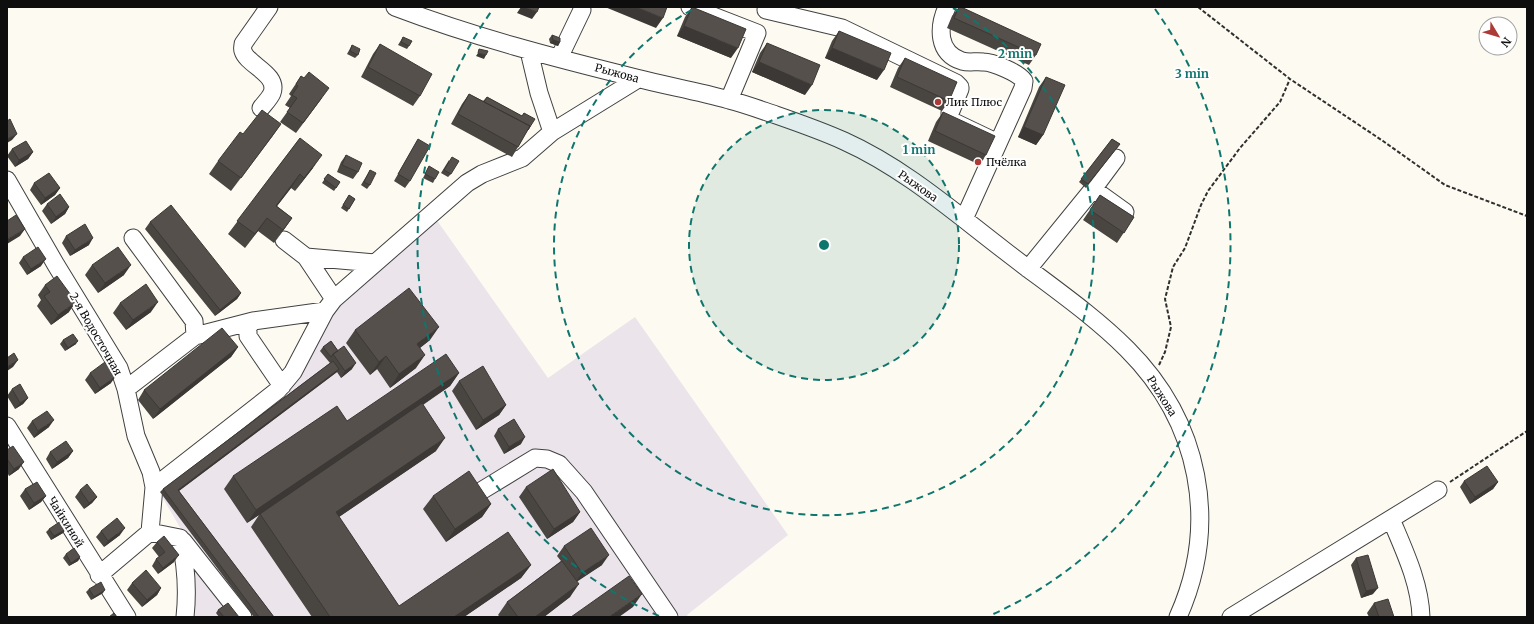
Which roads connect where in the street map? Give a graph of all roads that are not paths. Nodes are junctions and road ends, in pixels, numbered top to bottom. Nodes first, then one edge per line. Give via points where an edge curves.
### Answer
1 (269, 7) edge
2 (395, 7) edge
3 (690, 7) edge
4 (947, 7) edge
5 (580, 8) edge
6 (767, 8) edge
7 (757, 33) junction
8 (529, 51) junction
9 (559, 58) junction
10 (638, 79) junction
11 (729, 100) junction
12 (261, 108) dead end
13 (552, 132) junction
14 (998, 143) junction
15 (1116, 158) dead end
16 (7, 180) edge
17 (1093, 189) junction
18 (1133, 218) edge
19 (964, 219) junction
20 (133, 238) dead end
21 (284, 240) edge
22 (306, 257) junction
23 (375, 262) junction
24 (1028, 269) junction
25 (330, 305) junction
26 (254, 321) junction
27 (195, 336) junction
28 (282, 386) junction
29 (126, 389) junction
30 (7, 426) edge
31 (154, 488) junction
32 (1438, 490) road end
33 (481, 491) edge
34 (1391, 519) junction
35 (150, 532) junction
36 (180, 538) junction
37 (99, 575) junction
38 (127, 617) edge
39 (185, 617) edge
40 (243, 617) edge
41 (669, 617) edge
42 (1178, 617) edge
43 (1231, 617) edge
44 (1421, 617) edge

1 - 12 street via 243,44 246,56 273,84 272,93
2 - 8 street, Рыжова
3 - 7 street
4 - 14 street via 941,23 941,37 951,54 964,62 993,63 1024,81
5 - 9 street
6 - 7 street
6 - 14 street via 842,28 956,83 960,89 950,119
7 - 11 street
8 - 9 street, Рыжова
8 - 13 street
9 - 10 street, Рыжова
10 - 11 street, Рыжова
10 - 13 street
11 - 19 street, Рыжова via 805,125 846,142 893,168
13 - 23 street via 522,158 467,183
14 - 19 street
15 - 17 street
16 - 29 street, 2-я Водосточная via 119,368
17 - 18 street
17 - 24 street
19 - 24 street, Рыжова
20 - 27 street via 194,320
21 - 22 street
22 - 23 street
22 - 25 street
23 - 25 street
24 - 42 street, Рыжова via 1100,324 1128,350 1152,378 1181,427 1197,482 1199,523 1197,560
25 - 26 street
25 - 28 street via 293,372
26 - 27 street
26 - 28 street via 248,327 248,336
27 - 29 street
28 - 31 street
29 - 31 street, 2-я Водосточная via 136,436 151,472
30 - 37 street, Чайкиной
31 - 35 street, 2-я Водосточная
32 - 34 street
33 - 41 street via 535,458 559,464 584,492
34 - 43 street
34 - 44 street via 1410,567
35 - 36 street
35 - 37 street
36 - 39 street via 187,584
36 - 40 street
37 - 38 street, Чайкиной

